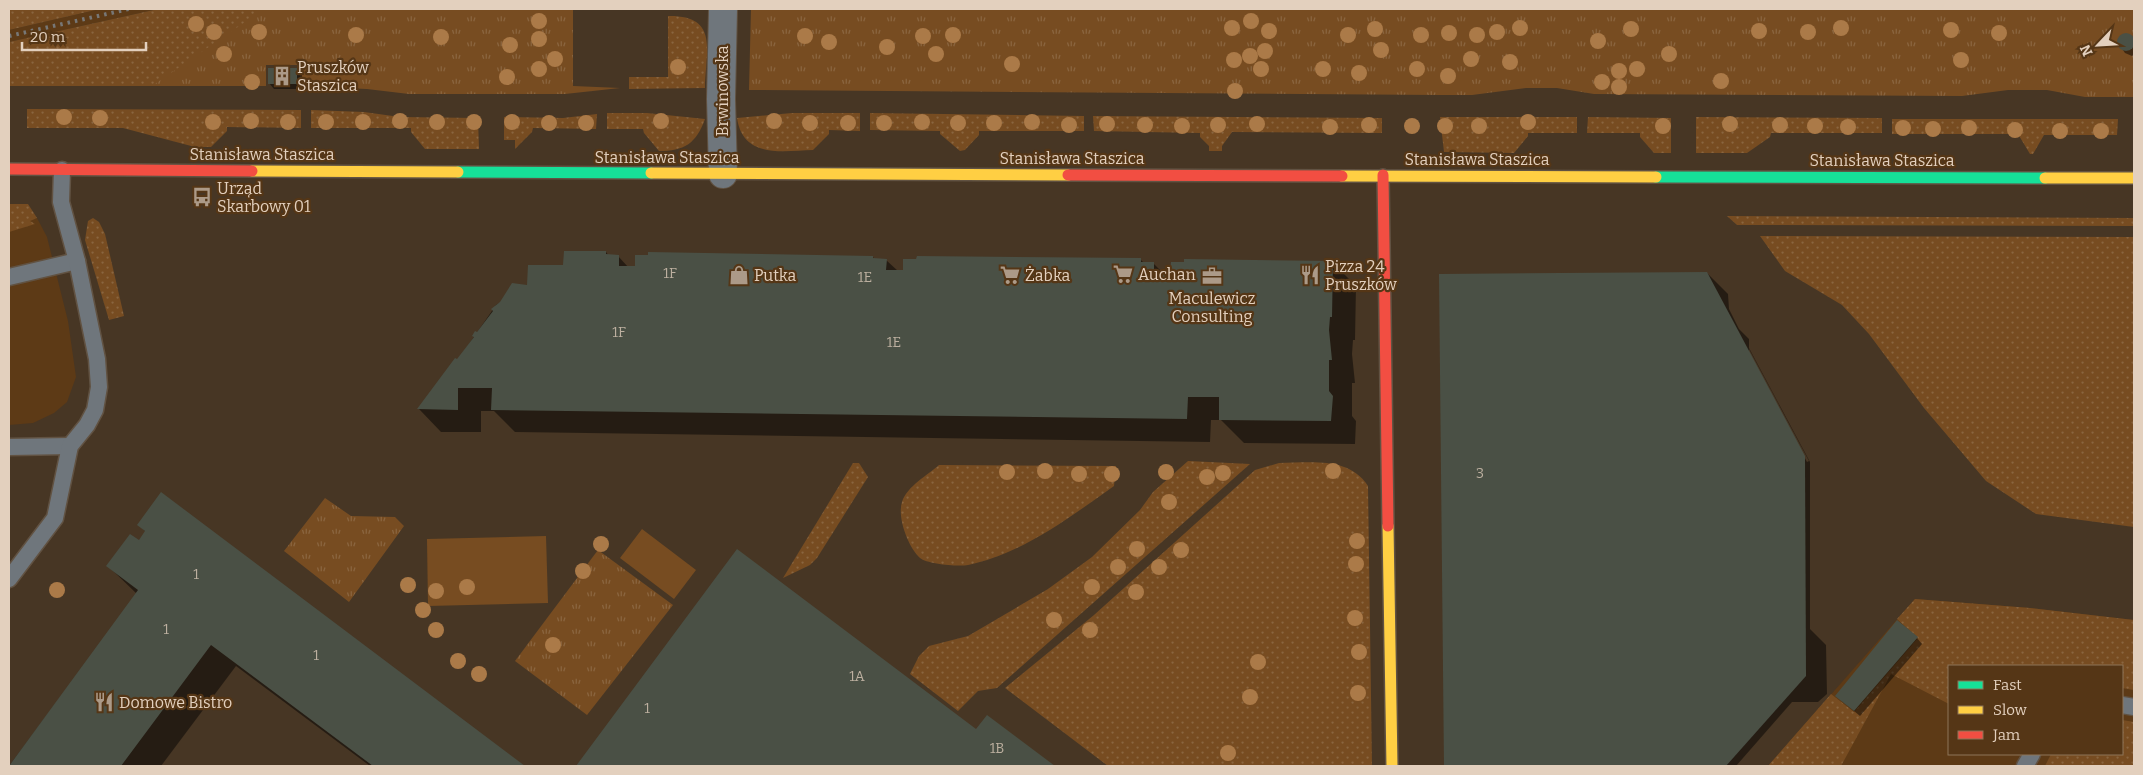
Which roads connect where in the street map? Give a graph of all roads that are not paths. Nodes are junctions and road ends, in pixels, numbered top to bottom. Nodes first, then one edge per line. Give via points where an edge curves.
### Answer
1 (723, 9) edge
2 (9, 169) edge
3 (62, 170) junction
4 (723, 174) junction
5 (1383, 175) junction
6 (2134, 178) edge
7 (77, 261) junction
8 (9, 277) edge
9 (70, 446) junction
10 (9, 447) edge
11 (9, 579) edge
12 (1392, 766) edge

1 - 4 street, Brwinowska via 720,99
2 - 3 street, Stanisława Staszica
3 - 4 street, Stanisława Staszica
3 - 7 lane via 61,202
4 - 5 street, Stanisława Staszica
5 - 6 street, Stanisława Staszica
5 - 12 street
7 - 8 lane
7 - 9 lane via 97,359 99,387 96,410
9 - 10 lane
9 - 11 lane via 55,518

